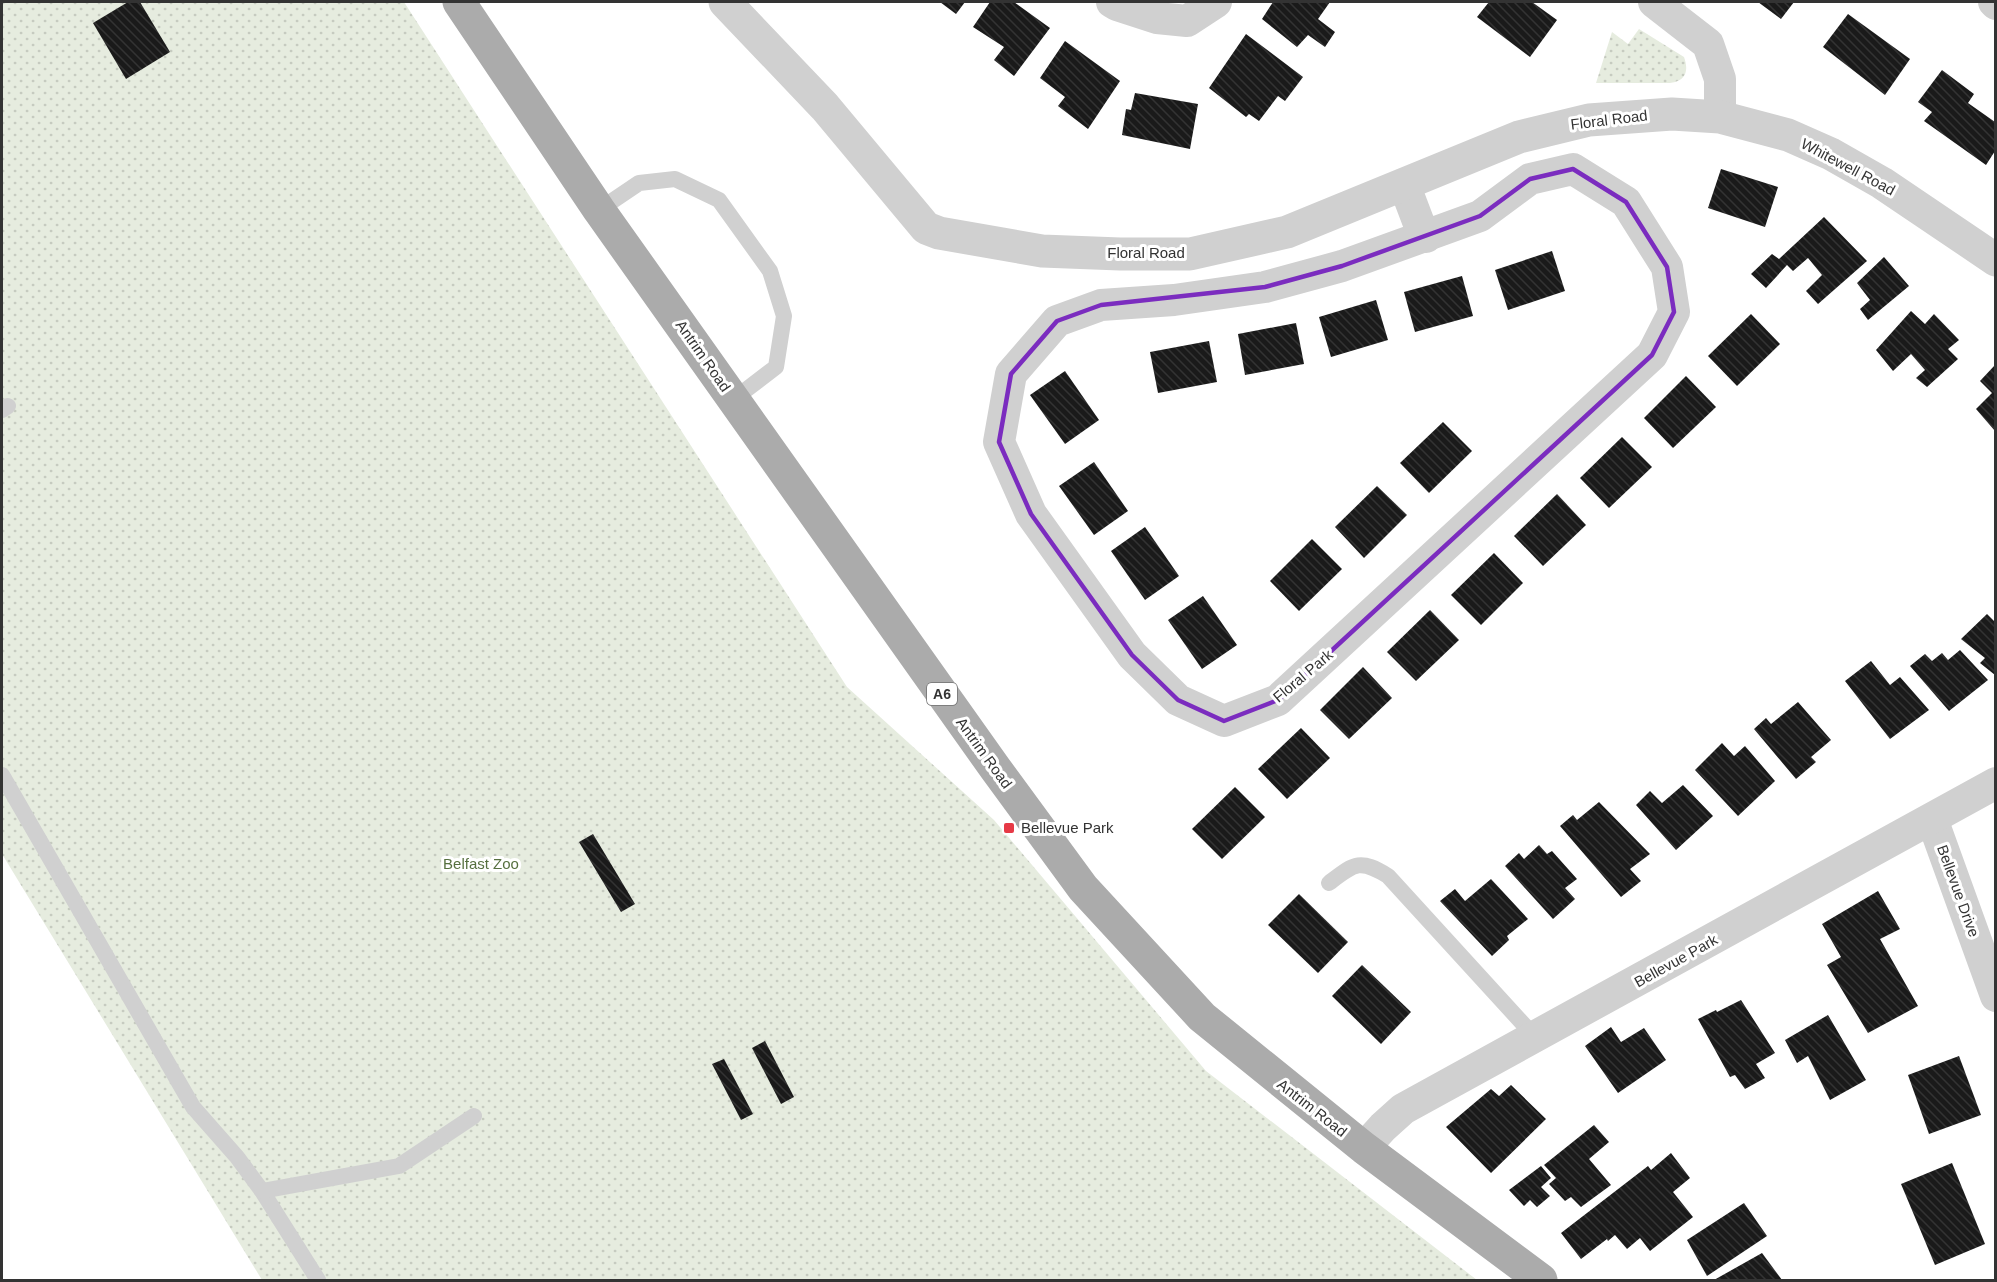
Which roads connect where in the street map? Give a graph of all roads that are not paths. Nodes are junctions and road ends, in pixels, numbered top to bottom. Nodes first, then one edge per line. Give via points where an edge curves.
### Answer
1 (459, 2) edge
2 (724, 2) edge
3 (1112, 2) edge
4 (1216, 2) edge
5 (1656, 2) edge
6 (1720, 117) junction
7 (1404, 184) junction
8 (599, 210) junction
9 (1426, 237) junction
10 (1995, 260) edge
11 (734, 399) junction
12 (2, 775) edge
13 (1995, 783) edge
14 (1932, 819) junction
15 (1329, 883) dead end
16 (1995, 996) edge
17 (1536, 1038) junction
18 (474, 1116) dead end
19 (1364, 1148) junction
20 (262, 1191) junction
21 (318, 1281) edge
22 (1541, 1281) edge

1 - 8 main road, Antrim Road / A6
2 - 7 street, Floral Road via 825,107 926,228 939,233 1042,252 1190,254 1287,232
3 - 4 street via 1156,18 1187,21
5 - 6 street via 1708,44 1720,79
6 - 7 street, Floral Road via 1672,114 1589,120 1519,137
6 - 10 street, Whitewell Road via 1788,135 1831,154 1882,183
7 - 9 street
8 - 11 main road, Antrim Road / A6
8 - 11 lane via 639,183 675,179 719,200 770,271 784,316 776,367
9 - 9 street, Floral Park via 1480,216 1530,179 1573,169 1626,202 1667,267 1674,312 1652,355 1278,700 1224,721 1178,700 1132,655 1031,514 999,442 1011,374 1057,321 1101,305 1265,287
11 - 19 main road, Antrim Road / A6 via 1083,888 1202,1017
12 - 20 lane via 193,1107
13 - 14 street, Bellevue Park
14 - 16 street, Bellevue Drive
14 - 17 street, Bellevue Park
15 - 17 lane via 1353,865 1371,865 1388,876
17 - 19 street, Bellevue Park via 1403,1109
18 - 20 lane via 399,1166
19 - 22 main road, Antrim Road / A6
20 - 21 lane

